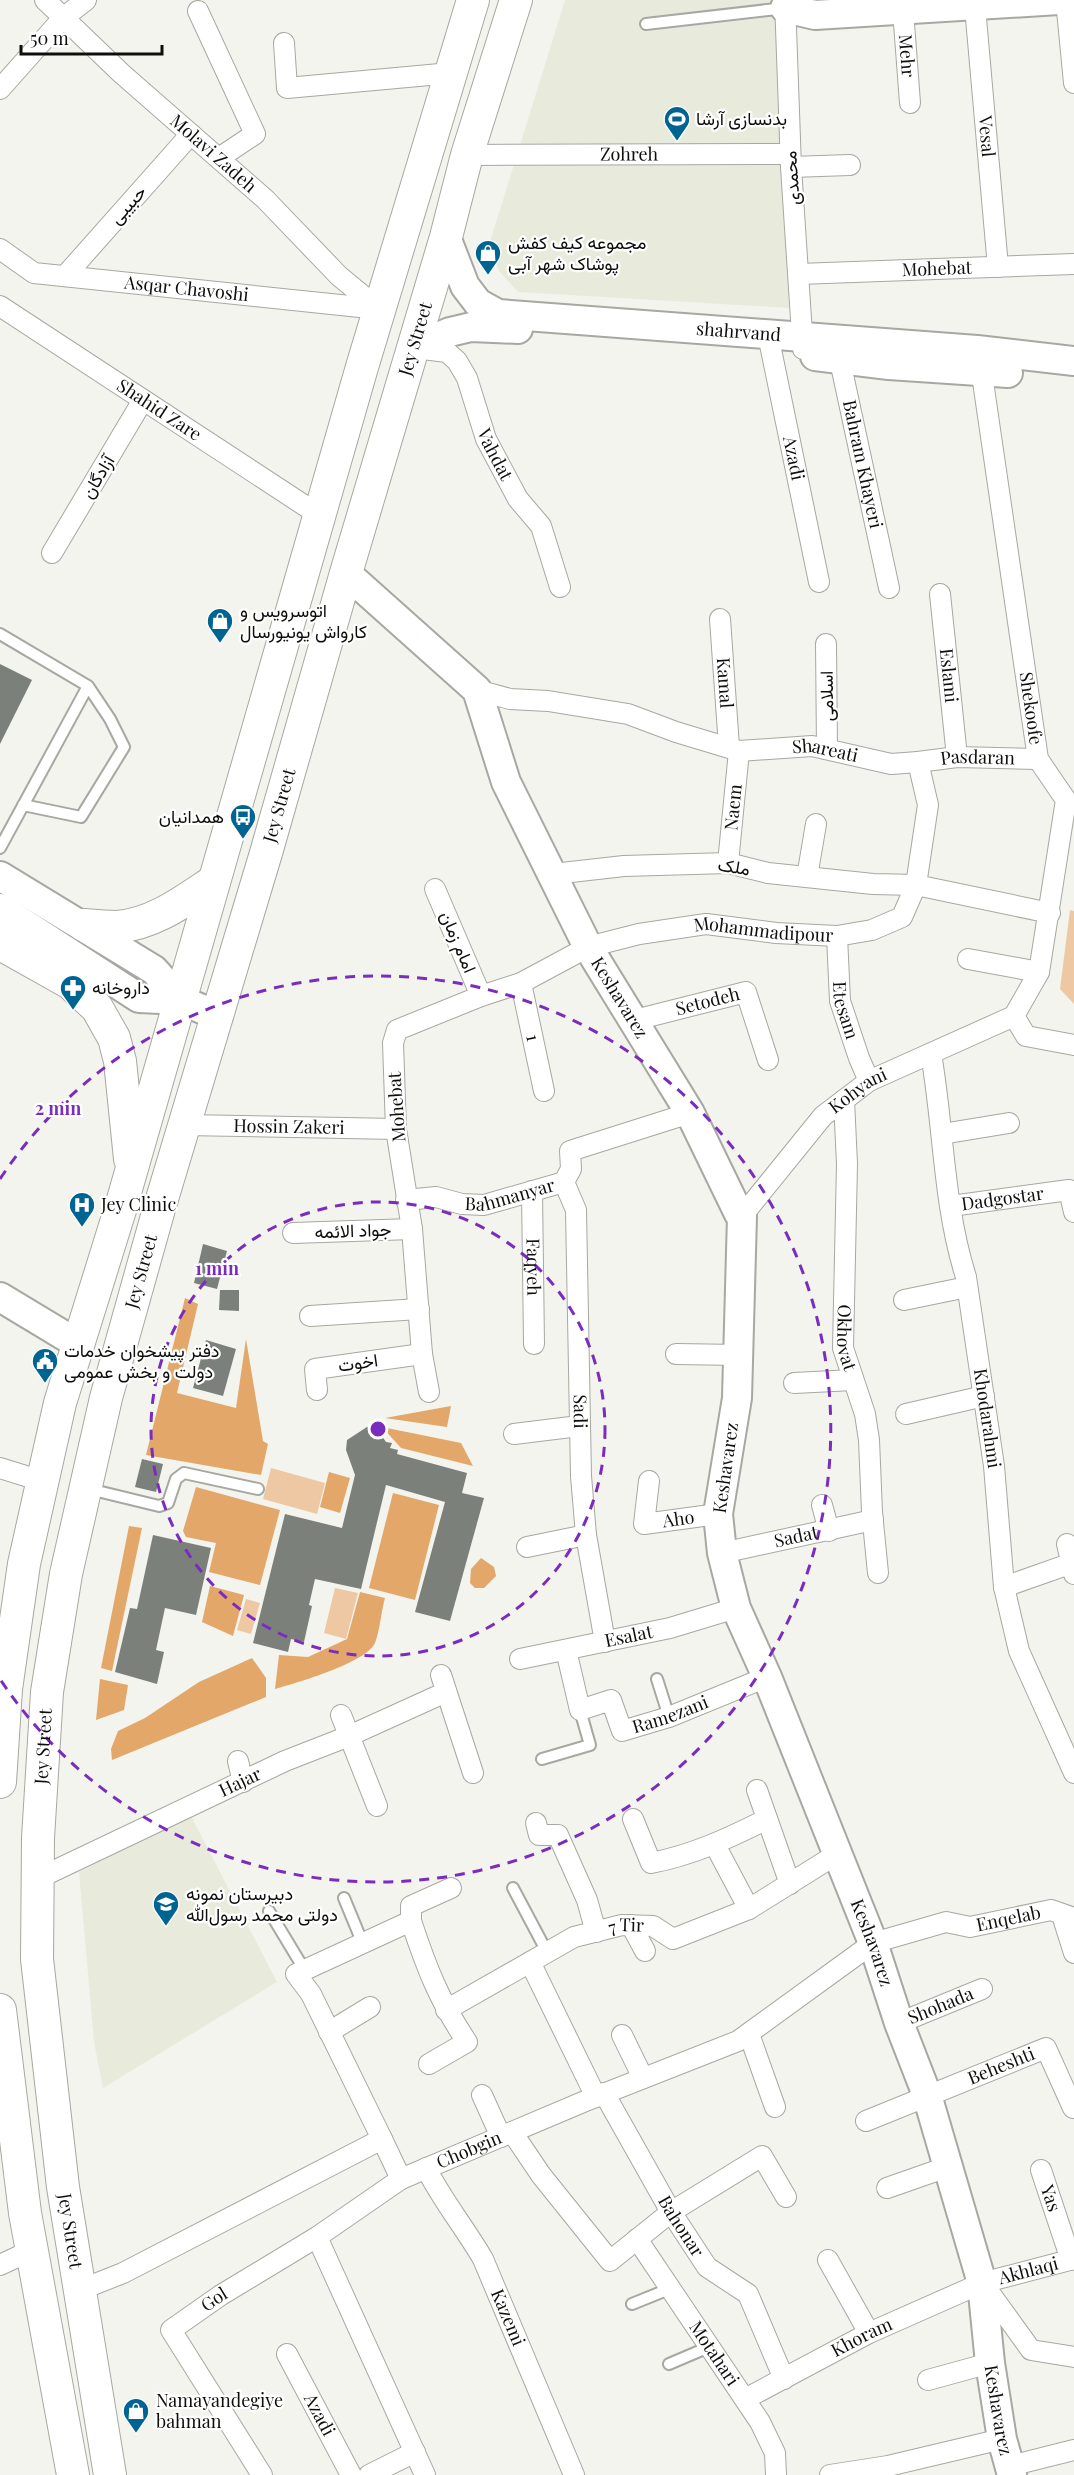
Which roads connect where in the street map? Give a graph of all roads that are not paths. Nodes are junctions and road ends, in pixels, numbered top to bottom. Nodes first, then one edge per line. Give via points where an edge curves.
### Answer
1 (45, 0) edge
2 (86, 0) edge
3 (473, 0) edge
4 (516, 0) edge
5 (1059, 0) edge
6 (1066, 0) edge
7 (790, 3) edge
8 (975, 7) junction
9 (903, 10) junction
10 (198, 11) dead end
11 (63, 18) junction
12 (646, 24) dead end
13 (284, 43) dead end
14 (451, 73) junction
15 (1074, 83) edge
16 (0, 89) edge
17 (910, 103) dead end
18 (191, 134) junction
19 (467, 155) junction
20 (219, 158) junction
21 (790, 160) junction
22 (850, 165) dead end
23 (446, 237) junction
24 (0, 249) edge
25 (1074, 264) edge
26 (998, 267) junction
27 (799, 274) junction
28 (65, 276) junction
29 (0, 306) edge
30 (379, 309) junction
31 (769, 343) junction
32 (413, 347) junction
33 (803, 347) junction
34 (837, 349) junction
35 (979, 360) junction
36 (1074, 361) edge
37 (1074, 379) edge
38 (143, 400) junction
39 (319, 515) junction
40 (52, 553) dead end
41 (346, 573) junction
42 (819, 582) dead end
43 (560, 587) dead end
44 (889, 588) dead end
45 (940, 594) dead end
46 (720, 619) dead end
47 (0, 634) edge
48 (826, 644) dead end
49 (88, 686) junction
50 (477, 690) junction
51 (734, 749) junction
52 (827, 749) junction
53 (957, 757) junction
54 (1038, 759) junction
55 (918, 762) junction
56 (1070, 798) edge
57 (23, 805) junction
58 (816, 824) dead end
59 (0, 848) edge
60 (728, 863) junction
61 (553, 874) junction
62 (0, 876) edge
63 (807, 877) junction
64 (214, 881) junction
65 (916, 885) junction
66 (435, 889) dead end
67 (0, 908) edge
68 (1050, 913) junction
69 (84, 926) junction
70 (837, 936) junction
71 (588, 947) junction
72 (2, 951) edge
73 (968, 959) dead end
74 (1039, 972) junction
75 (521, 982) junction
76 (481, 996) junction
77 (181, 1000) junction
78 (218, 1016) junction
79 (1014, 1016) junction
80 (634, 1020) junction
81 (1074, 1044) edge
82 (931, 1054) junction
83 (768, 1060) dead end
84 (869, 1081) junction
85 (544, 1091) dead end
86 (844, 1100) junction
87 (690, 1113) junction
88 (1009, 1123) dead end
89 (183, 1125) junction
90 (396, 1129) junction
91 (942, 1134) junction
92 (132, 1170) junction
93 (564, 1182) junction
94 (532, 1191) junction
95 (406, 1200) junction
96 (951, 1206) junction
97 (1074, 1212) edge
98 (742, 1216) junction
99 (412, 1229) junction
100 (293, 1233) dead end
101 (967, 1287) junction
102 (0, 1297) edge
103 (904, 1300) dead end
104 (420, 1309) junction
105 (310, 1317) dead end
106 (78, 1344) junction
107 (534, 1344) dead end
108 (422, 1354) junction
109 (676, 1354) dead end
110 (739, 1355) junction
111 (853, 1380) junction
112 (794, 1383) dead end
113 (317, 1390) dead end
114 (429, 1392) dead end
115 (984, 1396) junction
116 (906, 1414) dead end
117 (579, 1426) junction
118 (514, 1434) dead end
119 (0, 1468) edge
120 (649, 1481) dead end
121 (44, 1482) junction
122 (86, 1488) junction
123 (258, 1489) dead end
124 (822, 1505) dead end
125 (718, 1514) junction
126 (873, 1520) junction
127 (829, 1531) junction
128 (586, 1535) junction
129 (527, 1547) dead end
130 (722, 1553) junction
131 (1071, 1560) edge
132 (878, 1573) dead end
133 (1004, 1587) junction
134 (736, 1608) junction
135 (605, 1642) junction
136 (566, 1650) junction
137 (520, 1659) dead end
138 (767, 1677) junction
139 (657, 1679) dead end
140 (580, 1710) junction
141 (341, 1715) dead end
142 (669, 1717) junction
143 (349, 1736) junction
144 (542, 1759) dead end
145 (238, 1761) dead end
146 (473, 1773) dead end
147 (1074, 1773) edge
148 (0, 1782) edge
149 (243, 1782) junction
150 (757, 1790) dead end
151 (377, 1806) dead end
152 (633, 1819) dead end
153 (767, 1819) junction
154 (536, 1823) dead end
155 (715, 1845) junction
156 (837, 1854) junction
157 (37, 1879) junction
158 (790, 1884) junction
159 (451, 1888) dead end
160 (513, 1888) dead end
161 (344, 1898) dead end
162 (749, 1909) junction
163 (269, 1911) dead end
164 (1068, 1916) edge
165 (411, 1921) junction
166 (631, 1925) junction
167 (596, 1932) junction
168 (873, 1943) junction
169 (363, 1944) junction
170 (645, 1951) dead end
171 (1074, 1953) edge
172 (539, 1957) junction
173 (304, 1969) junction
174 (982, 1989) dead end
175 (370, 2007) dead end
176 (0, 2010) edge
177 (446, 2010) junction
178 (899, 2023) junction
179 (329, 2032) junction
180 (749, 2034) junction
181 (622, 2035) dead end
182 (429, 2064) dead end
183 (1067, 2077) edge
184 (643, 2078) junction
185 (482, 2095) dead end
186 (600, 2095) junction
187 (927, 2095) junction
188 (775, 2107) dead end
189 (1073, 2108) edge
190 (866, 2121) dead end
191 (506, 2134) junction
192 (382, 2139) junction
193 (947, 2167) junction
194 (426, 2168) junction
195 (1041, 2170) dead end
196 (401, 2179) junction
197 (887, 2188) dead end
198 (786, 2197) dead end
199 (671, 2212) junction
200 (317, 2237) junction
201 (637, 2239) junction
202 (32, 2250) junction
203 (828, 2260) dead end
204 (1073, 2260) edge
205 (0, 2265) edge
206 (982, 2283) junction
207 (669, 2289) junction
208 (80, 2290) junction
209 (632, 2304) dead end
210 (869, 2333) junction
211 (709, 2347) junction
212 (287, 2354) dead end
213 (1074, 2357) edge
214 (990, 2363) junction
215 (669, 2364) dead end
216 (784, 2379) junction
217 (928, 2380) dead end
218 (745, 2399) junction
219 (1002, 2439) junction
220 (1074, 2450) edge
221 (415, 2452) junction
222 (915, 2467) edge
223 (1011, 2471) edge
224 (73, 2475) edge
225 (110, 2475) edge
226 (262, 2475) edge
227 (351, 2475) edge
228 (369, 2475) edge
229 (425, 2475) edge
230 (574, 2475) edge
231 (776, 2475) edge
232 (830, 2475) edge

1 - 11 street, Molavi Zadeh
2 - 11 street
3 - 14 main road, Jey Street
4 - 19 main road, Jey Street
5 - 8 street
6 - 15 street
7 - 9 street via 815,15
7 - 12 lane
7 - 21 street, محمدی
8 - 9 street
8 - 26 street, Vesal
9 - 17 street, Mehr
10 - 20 street via 255,134
11 - 16 street
11 - 18 street, Molavi Zadeh
13 - 14 street via 287,87
14 - 30 main road, Jey Street
18 - 20 street, Molavi Zadeh
18 - 28 street, حبیبی
19 - 21 street, Zohreh
19 - 23 main road, Jey Street
20 - 30 street, Molavi Zadeh via 265,199 339,276
21 - 22 street, Zohreh
21 - 27 street, محمدی
23 - 31 street, shahrvand via 465,285 478,303 498,314
23 - 32 main road, Jey Street
24 - 28 street, Asqar Chavoshi via 34,273
25 - 26 street, Mohebat
26 - 27 street, Mohebat
27 - 33 street, محمدی
28 - 30 street, Asqar Chavoshi
29 - 38 street, Shahid Zare
30 - 39 main road, Jey Street
31 - 32 street, shahrvand via 471,327
31 - 33 street, shahrvand
31 - 42 street, Azadi
32 - 41 main road, Jey Street
32 - 43 street, Vahdat via 447,352 467,378 486,439 518,499 541,526
33 - 34 street, shahrvand
34 - 35 street, shahrvand via 889,365
34 - 44 street, Bahram Khayeri
35 - 36 street, shahrvand
35 - 37 street, shahrvand
35 - 54 street, Shekoofe
38 - 39 street, Shahid Zare
38 - 40 street, آزادگان
39 - 64 main road, Jey Street
41 - 50 street
41 - 78 main road, Jey Street
45 - 53 street, Eslami
46 - 51 street, Kamal
47 - 49 lane
48 - 52 street, اسلامی
49 - 57 lane
49 - 57 lane via 124,747 81,817
50 - 51 street, Shareati via 510,699 628,714
50 - 61 street, Keshavarez via 506,782
51 - 52 street, Shareati
51 - 60 street, Naem
52 - 55 street, Shareati via 891,764
53 - 54 street, Pasdaran
53 - 55 street, Pasdaran
54 - 56 street, Shekoofe
55 - 65 street via 928,805
56 - 68 street, Shekoofe
57 - 59 lane
58 - 63 street
60 - 61 street, ملک
60 - 63 street, ملک
61 - 71 street, Keshavarez
62 - 69 street
63 - 65 street, ملک
64 - 69 main road via 147,921 117,927
64 - 77 main road, Jey Street
65 - 68 street
65 - 70 street, Mohammadipour via 902,917 872,930
66 - 76 street, امام زمان
67 - 77 street via 140,998
68 - 74 street, Shekoofe
69 - 77 street via 154,970
70 - 71 street, Mohammadipour via 706,924 639,934
70 - 84 street, Etesam via 840,1001
71 - 75 street, Mohebat
71 - 80 street, Keshavarez
72 - 92 main road via 70,984 97,1008 120,1061
73 - 74 street
74 - 79 street, Shekoofe
75 - 76 street, Mohebat
75 - 85 street, 1
76 - 90 street, Mohebat via 397,1030 393,1043
77 - 78 street
77 - 92 main road, Jey Street
78 - 89 main road, Jey Street
79 - 81 street via 1026,1036
79 - 82 street, Kohyani
80 - 83 street, Setodeh via 746,992
80 - 87 street, Keshavarez
82 - 84 street, Kohyani
82 - 91 street, Khodarahmi
84 - 86 street, Kohyani
86 - 98 street, Kohyani via 823,1116
86 - 111 street, Okhovat via 848,1164 843,1348
87 - 93 street, Bahmanyar via 570,1151 571,1168
87 - 98 street, Keshavarez
88 - 91 street
89 - 90 street, Hossin Zakeri
89 - 122 main road, Jey Street via 106,1398
90 - 95 street, Mohebat
91 - 96 street, Khodarahmi
92 - 106 main road, Jey Street
93 - 94 street, Bahmanyar
93 - 117 street, Sadi via 576,1210
94 - 95 street, Bahmanyar via 484,1205 436,1197
94 - 107 street, Faqyeh
95 - 99 street, Mohebat
96 - 97 street, Dadgostar via 1069,1190
96 - 101 street, Khodarahmi
98 - 110 street, Keshavarez
99 - 100 street, جواد الائمه
99 - 104 street, Mohebat
101 - 103 street
101 - 115 street, Khodarahmi
102 - 106 street
104 - 105 street
104 - 108 street, Mohebat
106 - 121 main road, Jey Street via 60,1403
108 - 113 street, اخوت via 315,1369
108 - 114 street, Mohebat
109 - 110 street
110 - 125 street, Keshavarez
111 - 112 street
111 - 126 street, Okhovat via 869,1440
115 - 116 street
115 - 133 street, Khodarahmi
117 - 118 street
117 - 128 street, Sadi
119 - 121 street
120 - 125 street, Aho via 644,1524
121 - 148 main road, Jey Street via 22,1576 6,1689
122 - 123 lane via 159,1506 168,1503 176,1479 184,1473
122 - 157 main road, Jey Street via 66,1574 47,1692
124 - 127 street
125 - 130 street, Keshavarez
126 - 127 street, Sadat
126 - 132 street, Okhovat
127 - 130 street, Sadat
128 - 129 street
128 - 135 street, Sadi
130 - 134 street, Keshavarez
131 - 133 street
133 - 147 street, Khodarahmi via 1018,1651
134 - 135 street, Esalat
134 - 138 street, Keshavarez
135 - 136 street, Esalat
136 - 137 street, Esalat
136 - 140 street
138 - 142 street, Ramezani
138 - 156 street, Keshavarez
139 - 142 lane
140 - 142 street, Ramezani via 611,1700 622,1731
140 - 144 lane via 590,1745
141 - 143 street
143 - 146 street, Hajar via 443,1684
143 - 149 street, Hajar
143 - 151 street
145 - 149 street
149 - 157 street, Hajar
150 - 153 street
152 - 155 street via 651,1863
153 - 155 street
153 - 158 street
154 - 167 street via 539,1835 558,1835 587,1900
155 - 162 street
156 - 158 street, 7 Tir
156 - 168 street, Keshavarez
157 - 208 main road, Jey Street via 37,1959 63,2187
158 - 162 street, 7 Tir
159 - 165 street via 411,1906
160 - 172 lane
161 - 169 lane
162 - 166 street, 7 Tir via 673,1939 653,1926
163 - 173 lane
164 - 168 street, Enqelab via 1051,1910 970,1927 946,1922
164 - 171 street
165 - 169 street
165 - 177 street via 429,1976
166 - 167 street, 7 Tir
166 - 170 street
167 - 172 street, 7 Tir via 574,1937
168 - 178 street, Keshavarez
168 - 180 street, Chobgin
169 - 173 street
172 - 177 street, 7 Tir
172 - 186 street, Bahonar
173 - 179 street via 296,1974
174 - 178 street, Shohada
175 - 179 street
176 - 202 main road
177 - 182 street via 467,2042
178 - 187 street, Keshavarez
179 - 192 street
180 - 184 street, Chobgin
180 - 188 street
181 - 184 street
183 - 187 street, Beheshti via 1046,2048
183 - 189 street, Beheshti
184 - 186 street, Chobgin
185 - 191 street
186 - 191 street, Chobgin
186 - 199 street, Bahonar
187 - 190 street
187 - 193 street, Keshavarez
191 - 194 street, Chobgin
191 - 201 street via 609,2261
192 - 196 street
192 - 208 street via 123,2273
193 - 197 street
193 - 206 street, Keshavarez
194 - 196 street, Chobgin
194 - 230 street, Kazemi via 483,2259
195 - 204 street, Yas
196 - 200 street, Gol
198 - 199 street via 762,2156
199 - 201 street
199 - 216 street, Bahonar via 707,2266 748,2294
200 - 221 street
200 - 226 street, Gol via 171,2330
201 - 207 street, Motahari
202 - 205 street
202 - 224 main road
203 - 210 street
204 - 206 street, Akhlaqi
206 - 210 street, Khoram
206 - 213 street via 1030,2350
206 - 214 street, Keshavarez
207 - 209 lane
207 - 211 street, Motahari
208 - 225 main road, Jey Street
210 - 216 street, Khoram
211 - 215 lane
211 - 218 street, Motahari
212 - 227 street, Azadi
214 - 217 street
214 - 219 street, Keshavarez
216 - 218 street, Khoram
218 - 231 street, Motahari via 775,2453
219 - 222 street
219 - 223 street, Keshavarez
220 - 223 street
221 - 228 street
221 - 229 street
222 - 232 street

